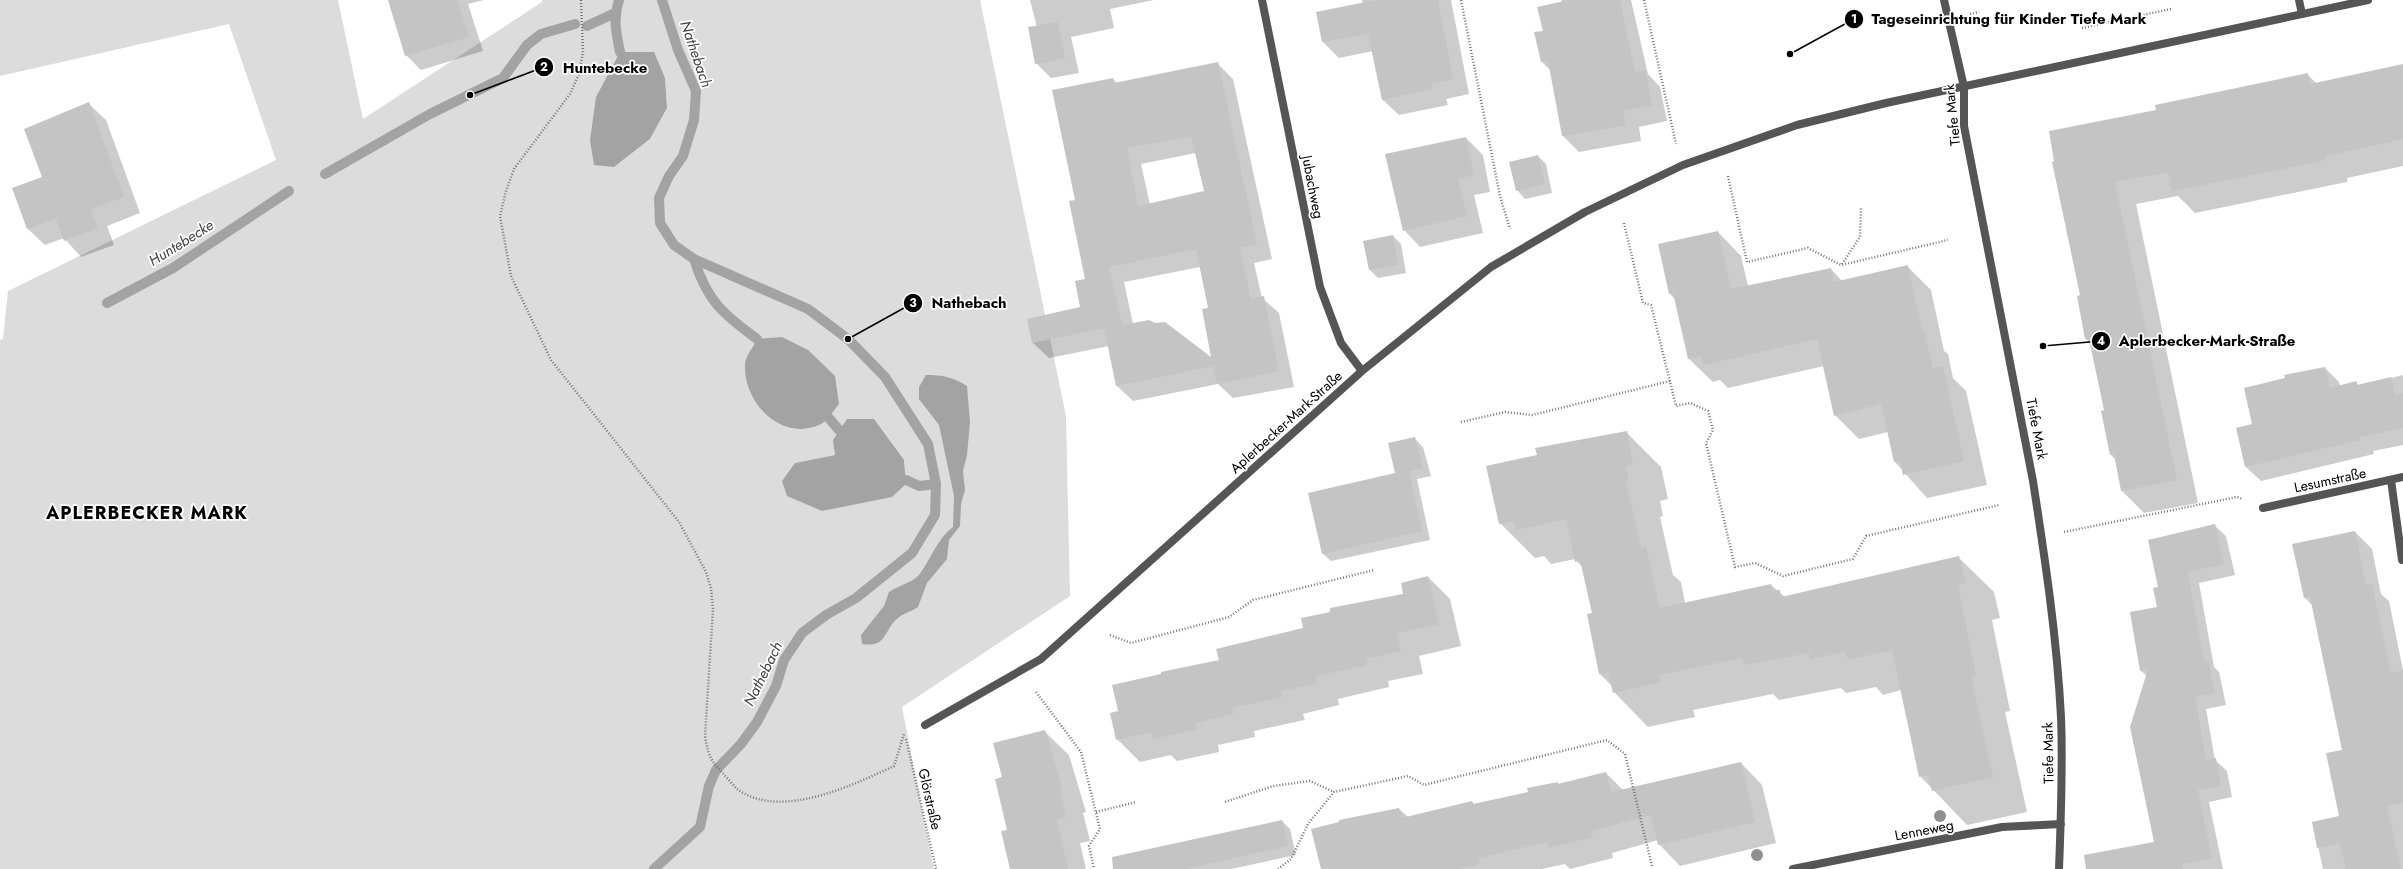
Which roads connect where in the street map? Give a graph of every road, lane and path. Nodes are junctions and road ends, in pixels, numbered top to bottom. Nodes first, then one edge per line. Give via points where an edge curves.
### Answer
1 (581, 0) edge
2 (1262, 0) edge
3 (1461, 0) edge
4 (1644, 0) edge
5 (1944, 0) edge
6 (2298, 0) edge
7 (2368, 0) edge
8 (2171, 9) dead end
9 (2302, 14) junction
10 (2082, 28) dead end
11 (1964, 87) junction
12 (1684, 165) junction
13 (1728, 176) dead end
14 (1861, 206) dead end
15 (1624, 223) dead end
16 (1948, 240) dead end
17 (1515, 253) junction
18 (1842, 265) junction
19 (1362, 371) junction
20 (1670, 381) junction
21 (1461, 422) dead end
22 (2403, 477) edge
23 (2391, 480) junction
24 (1999, 505) dead end
25 (2263, 508) joint
26 (2042, 537) junction
27 (2402, 560) edge
28 (1374, 570) dead end
29 (1110, 635) dead end
30 (1036, 692) dead end
31 (925, 725) dead end
32 (1334, 792) junction
33 (1136, 802) dead end
34 (1225, 802) dead end
35 (1096, 812) junction
36 (2061, 824) junction
37 (1652, 866) dead end
38 (936, 869) edge
39 (1094, 869) edge
40 (1278, 869) edge
41 (1793, 869) edge
42 (2059, 869) edge

1 - 38 path, Glörstraße via 583,52 579,74 570,94 514,169 500,216 511,276 551,360 680,522 706,572 713,609 705,736 709,757 740,791 763,800 799,801 850,786 894,766 904,733
2 - 19 street, Jubachweg via 1320,287 1341,343
3 - 17 path via 1500,196
4 - 12 path via 1672,132
5 - 11 street, Tiefe Mark
6 - 9 street
7 - 9 street, Aplerbecker-Mark-Straße
8 - 10 path
9 - 11 street, Aplerbecker-Mark-Straße
11 - 12 street, Aplerbecker-Mark-Straße via 1796,125
11 - 26 street, Tiefe Mark via 1964,126 2034,481
12 - 17 street, Aplerbecker-Mark-Straße via 1585,212
13 - 18 path via 1747,262 1808,248
14 - 18 path via 1860,237
15 - 20 path via 1643,303 1651,305
16 - 18 path
17 - 19 street, Aplerbecker-Mark-Straße via 1491,268
19 - 31 street, Aplerbecker-Mark-Straße via 1041,659
20 - 21 path via 1532,415 1504,412
20 - 24 path via 1676,406 1690,403 1708,411 1713,430 1706,443 1735,567 1754,563 1783,576 1853,559 1866,536
22 - 23 street, Lesumstraße
23 - 25 street, Lesumstraße
23 - 27 street
25 - 26 path via 2238,497
26 - 36 street, Tiefe Mark via 2061,716
28 - 29 path via 1253,600 1229,617 1131,643
30 - 35 path via 1081,752
32 - 34 path via 1310,781 1273,786
32 - 37 path via 1408,776 1424,785 1607,740 1625,754
32 - 40 path via 1308,824 1291,859
33 - 35 path
35 - 39 path via 1100,829 1089,846
36 - 41 street, Lenneweg via 2002,827
36 - 42 street, Tiefe Mark

